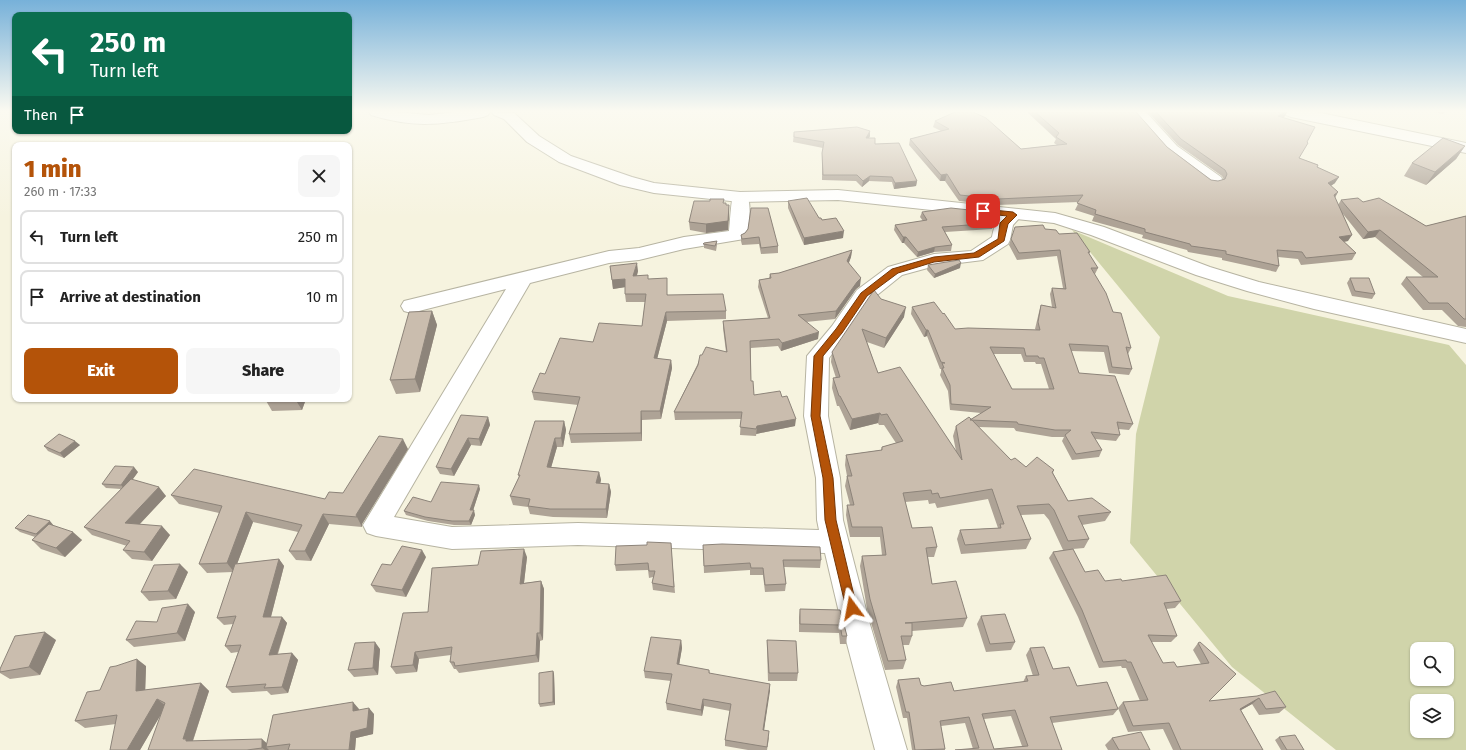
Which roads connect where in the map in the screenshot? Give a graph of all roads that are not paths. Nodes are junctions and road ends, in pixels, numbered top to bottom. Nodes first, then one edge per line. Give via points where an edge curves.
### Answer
1 (546, 147) edge
2 (1169, 147) edge
3 (1215, 181) edge
4 (740, 197) junction
5 (1013, 215) junction
6 (522, 279) junction
7 (411, 306) dead end
8 (1466, 336) edge
9 (836, 542) junction
10 (891, 750) edge

1 - 4 street via 565,159 626,182 654,188
2 - 3 street
4 - 5 street via 838,195
4 - 6 street via 738,235 684,243 639,254 609,257
5 - 8 street via 1042,216 1067,221 1224,278
5 - 9 street via 1004,223 1001,240 976,256 934,260 895,271 864,295 818,356 816,416 828,478 830,520
6 - 7 street
6 - 9 street via 376,525 452,538 578,534
9 - 10 street

